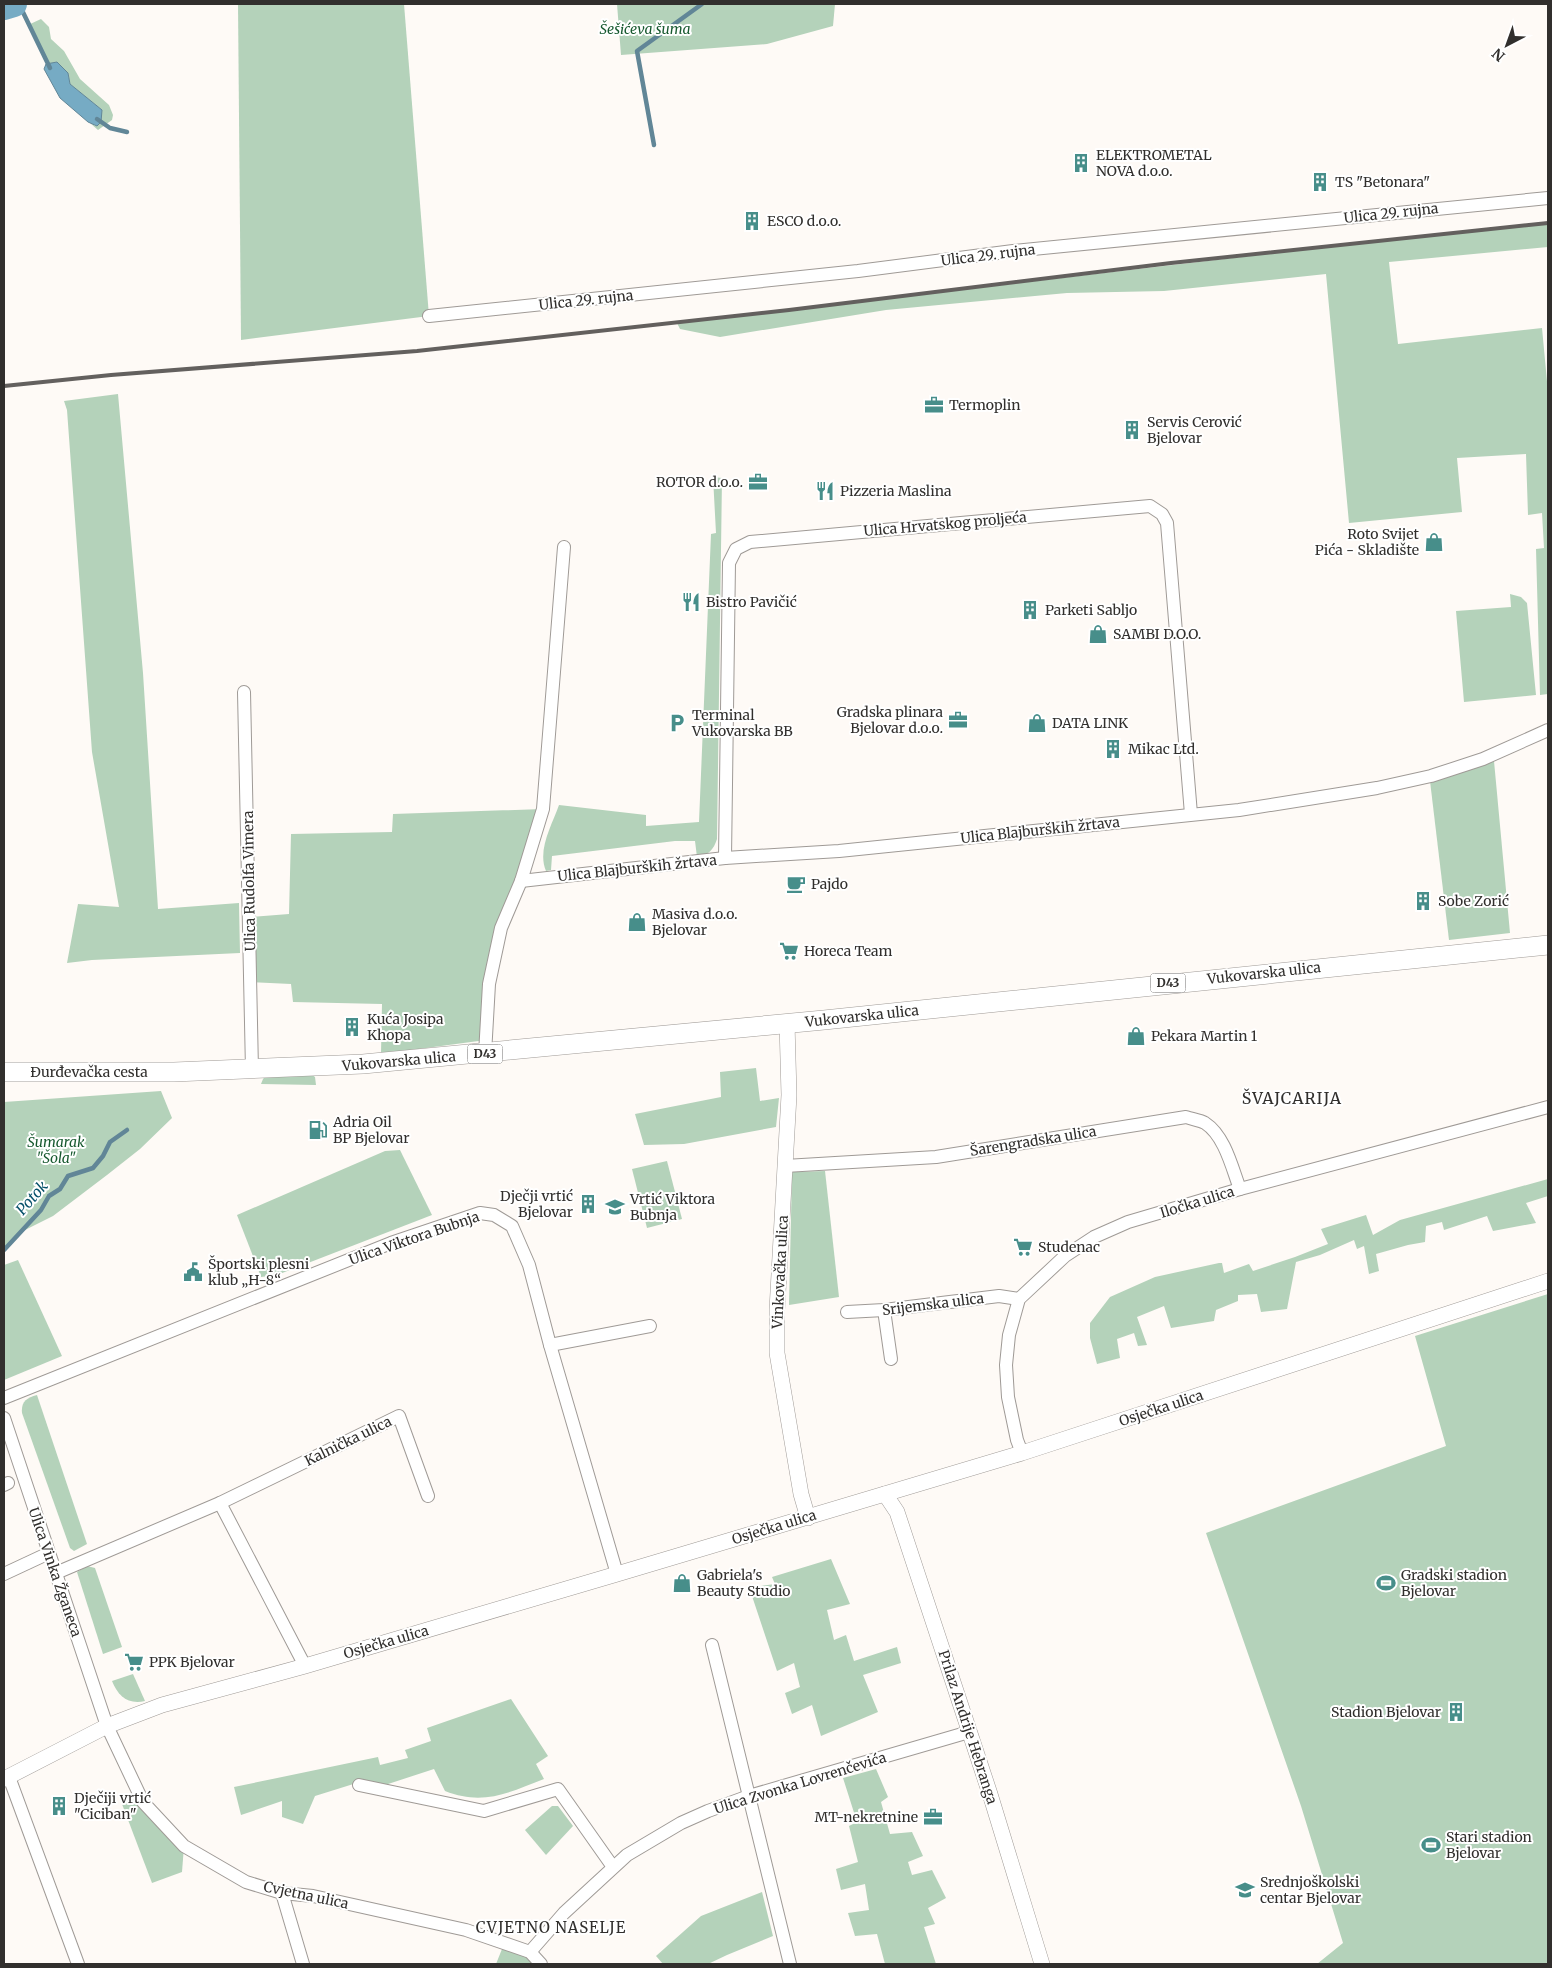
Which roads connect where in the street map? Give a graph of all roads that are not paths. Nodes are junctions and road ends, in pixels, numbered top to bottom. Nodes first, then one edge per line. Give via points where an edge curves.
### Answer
1 (1548, 198) edge
2 (429, 316) dead end
3 (564, 547) dead end
4 (244, 692) dead end
5 (1548, 730) edge
6 (1191, 814) junction
7 (725, 858) junction
8 (521, 881) junction
9 (1548, 945) edge
10 (787, 1023) junction
11 (485, 1054) junction
12 (252, 1070) junction
13 (4, 1072) edge
14 (174, 1072) joint
15 (1548, 1107) edge
16 (785, 1166) junction
17 (1240, 1189) junction
18 (1548, 1281) edge
19 (1019, 1299) junction
20 (884, 1310) junction
21 (847, 1312) dead end
22 (650, 1326) dead end
23 (550, 1345) junction
24 (891, 1359) dead end
25 (4, 1398) edge
26 (4, 1418) edge
27 (1022, 1453) junction
28 (886, 1494) junction
29 (428, 1496) dead end
30 (220, 1503) junction
31 (808, 1518) junction
32 (49, 1553) junction
33 (56, 1573) junction
34 (4, 1574) edge
35 (617, 1574) junction
36 (712, 1645) dead end
37 (305, 1666) junction
38 (107, 1726) junction
39 (969, 1732) junction
40 (6, 1778) edge
41 (359, 1785) dead end
42 (749, 1796) junction
43 (613, 1867) junction
44 (282, 1893) junction
45 (530, 1952) junction
46 (78, 1964) edge
47 (303, 1964) edge
48 (541, 1964) edge
49 (790, 1964) edge
50 (1042, 1964) edge

1 - 2 street, Ulica 29. rujna via 1013,251
3 - 8 street via 543,809
4 - 12 street, Ulica Rudolfa Vimera
5 - 6 street, Ulica Blajburških žrtava via 1483,759 1431,776 1248,809
6 - 7 street, Ulica Blajburških žrtava via 839,851
6 - 7 street, Ulica Hrvatskog proljeća via 1167,523 1162,514 1150,506 750,542 736,549 729,563
7 - 8 street, Ulica Blajburških žrtava
8 - 11 street via 505,917 491,972
9 - 10 main road, Vukovarska ulica / D43
10 - 11 main road, Vukovarska ulica / D43
10 - 16 street, Vinkovačka ulica via 789,1095
11 - 12 main road, Vukovarska ulica / D43
12 - 14 main road, Vukovarska ulica / D43
13 - 14 main road, Đurđevačka cesta / D43
15 - 17 street, Iločka ulica
16 - 17 street, Šarengradska ulica via 936,1157 1186,1117 1204,1122 1216,1134
16 - 31 street, Vinkovačka ulica via 777,1353
17 - 19 street, Iločka ulica via 1128,1222 1094,1237 1065,1256
18 - 27 street, Osječka ulica
19 - 20 street, Srijemska ulica via 999,1296
19 - 27 street via 1009,1335 1006,1365 1008,1397
20 - 21 street, Srijemska ulica
20 - 24 street
22 - 23 street
23 - 25 street, Ulica Viktora Bubnja via 529,1264 512,1226 494,1215 480,1213 391,1243
23 - 35 street, Ulica Viktora Bubnja
26 - 32 street, Ulica Vinka Žganeca
27 - 28 street, Osječka ulica
28 - 31 street, Osječka ulica
28 - 39 street, Prilaz Andrije Hebranga via 897,1512
29 - 30 street, Kalnička ulica via 399,1416
30 - 33 street, Kalnička ulica
30 - 37 street
31 - 35 street, Osječka ulica
32 - 33 street, Ulica Vinka Žganeca
32 - 34 street
33 - 38 street, Ulica Vinka Žganeca
35 - 37 street, Osječka ulica
36 - 42 street
37 - 38 street, Osječka ulica via 162,1705
38 - 40 street, Osječka ulica
38 - 44 street, Cvjetna ulica via 144,1802 184,1846 246,1882
39 - 42 street, Ulica Zvonka Lovrenčevića
39 - 50 street, Prilaz Andrije Hebranga
40 - 46 street
41 - 43 street via 484,1811 558,1790
42 - 43 street, Ulica Zvonka Lovrenčevića via 681,1823
42 - 49 street
43 - 45 street, Ulica Zvonka Lovrenčevića via 564,1913
44 - 45 street, Cvjetna ulica via 313,1896 466,1930
44 - 47 street
45 - 48 street, Cvjetna ulica

